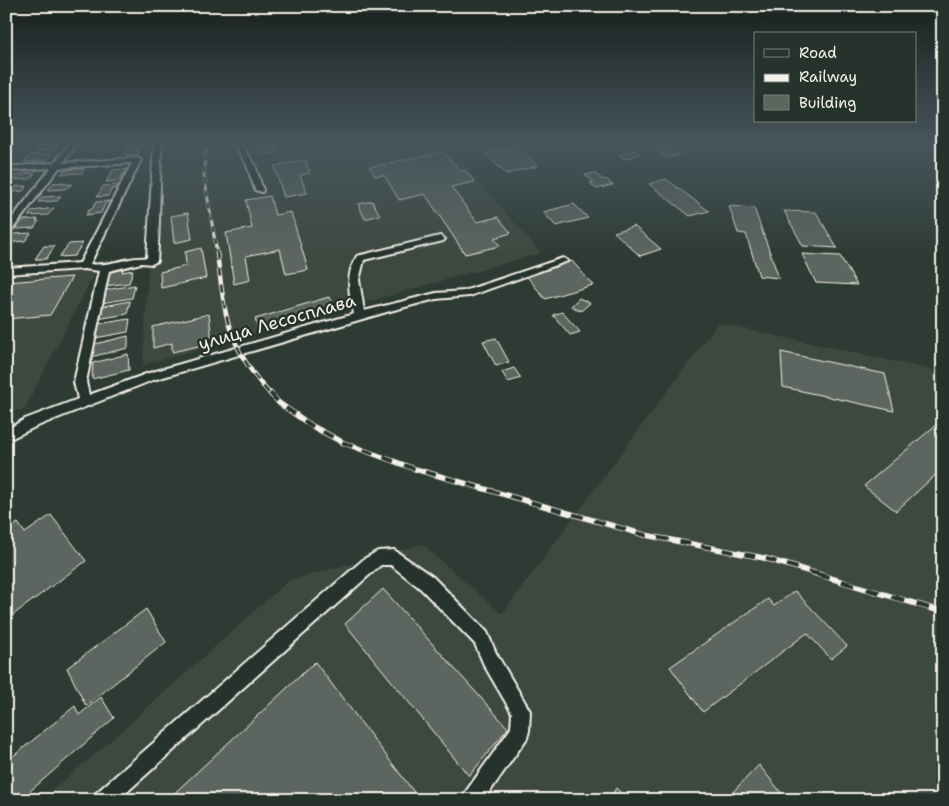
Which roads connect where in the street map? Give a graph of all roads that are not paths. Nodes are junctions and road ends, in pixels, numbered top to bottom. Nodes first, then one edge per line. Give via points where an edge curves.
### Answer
1 (46, 181) edge
2 (127, 181) edge
3 (156, 181) edge
4 (256, 181) edge
5 (260, 190) dead end
6 (6, 232) edge
7 (440, 239) dead end
8 (563, 261) dead end
9 (84, 266) junction
10 (104, 269) junction
11 (6, 271) edge
12 (360, 316) junction
13 (85, 402) junction
14 (6, 436) edge
15 (103, 800) edge
16 (472, 800) edge

1 - 6 street
2 - 9 street
3 - 10 street via 152,261 140,260
4 - 5 street
7 - 12 street via 360,258 353,270
8 - 12 street, улица Лесосплава via 465,294 436,296
9 - 10 street
9 - 11 street
10 - 13 street via 80,382
12 - 13 street, улица Лесосплава via 149,377
13 - 14 street, улица Лесосплава
15 - 16 street via 370,564 378,558 394,557 427,583 481,638 520,711 520,731

